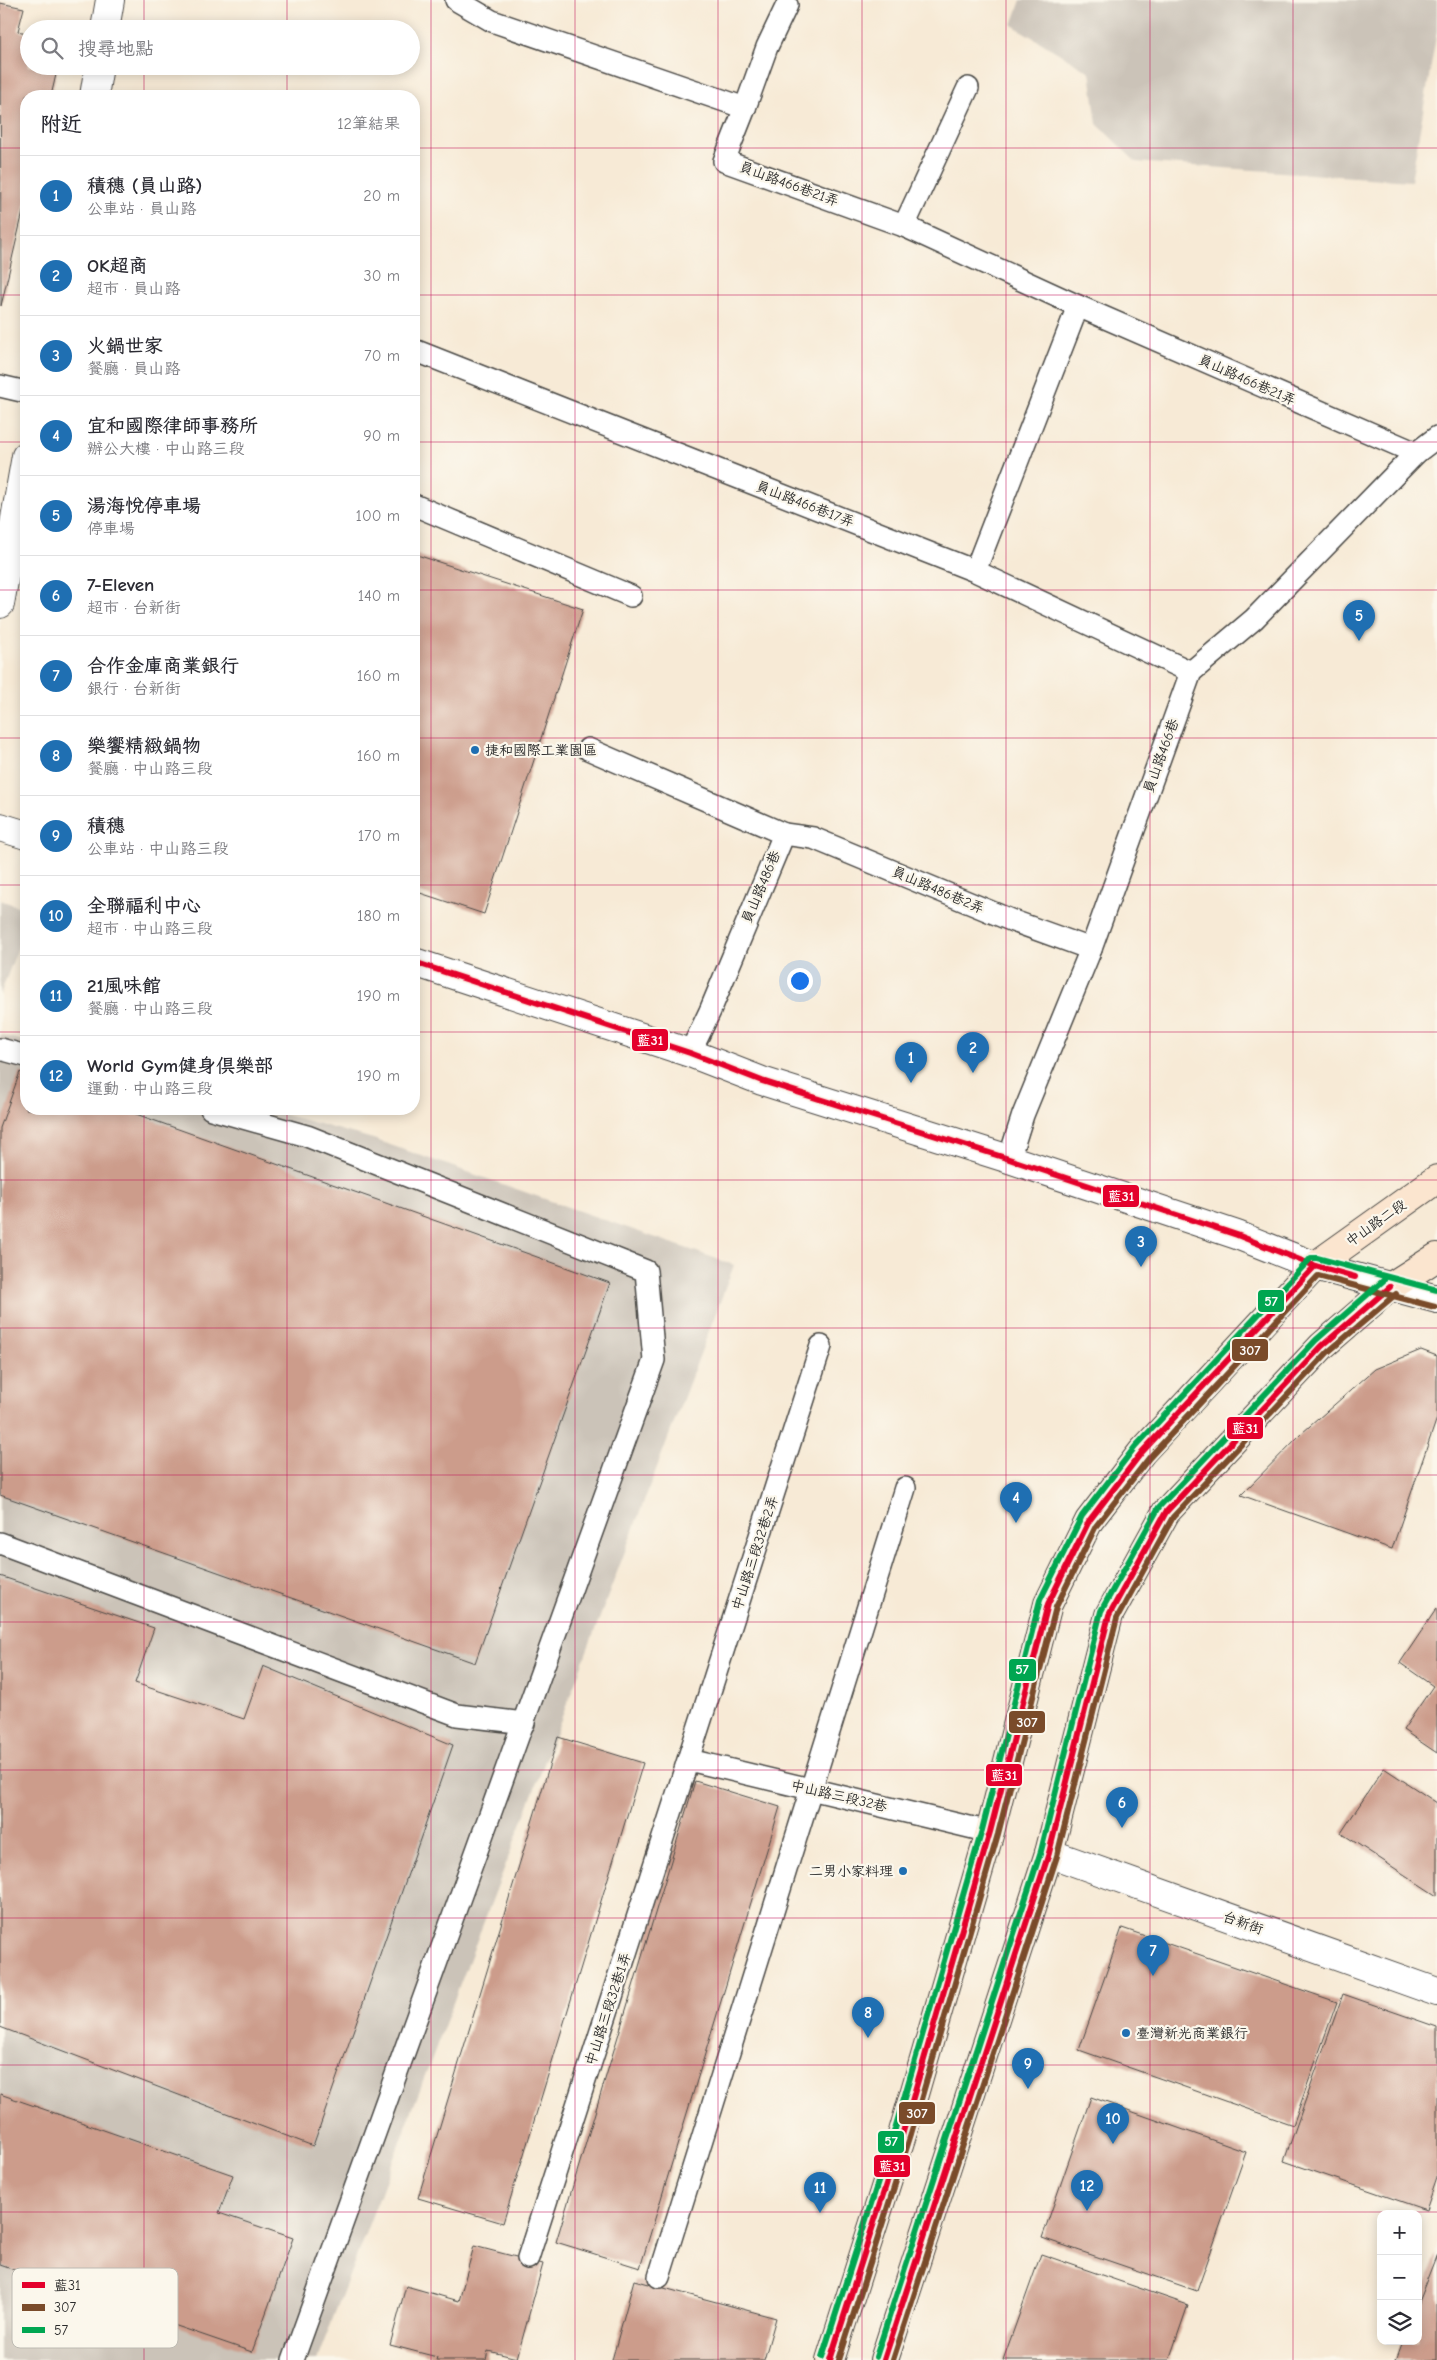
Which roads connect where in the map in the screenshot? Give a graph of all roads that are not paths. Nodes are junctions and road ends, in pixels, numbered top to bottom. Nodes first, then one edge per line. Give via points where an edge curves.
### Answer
1 (110, 0) edge
2 (456, 0) edge
3 (787, 6) dead end
4 (107, 20) edge
5 (98, 75) edge
6 (968, 88) dead end
7 (95, 90) edge
8 (744, 108) junction
9 (904, 226) junction
10 (1078, 306) junction
11 (420, 352) edge
12 (0, 386) edge
13 (20, 391) edge
14 (1437, 437) edge
15 (1416, 454) junction
16 (20, 490) edge
17 (420, 508) edge
18 (975, 571) junction
19 (631, 596) dead end
20 (0, 604) edge
21 (1191, 672) junction
22 (588, 749) dead end
23 (0, 826) edge
24 (20, 833) edge
25 (784, 834) junction
26 (1091, 949) junction
27 (420, 964) edge
28 (0, 1049) edge
29 (690, 1053) junction
30 (20, 1054) edge
31 (232, 1115) edge
32 (1009, 1159) junction
33 (1437, 1179) edge
34 (1437, 1257) edge
35 (1315, 1266) junction
36 (1390, 1287) junction
37 (1437, 1299) edge
38 (821, 1346) dead end
39 (905, 1488) dead end
40 (0, 1543) edge
41 (524, 1723) junction
42 (688, 1760) junction
43 (812, 1790) junction
44 (990, 1832) junction
45 (1049, 1853) junction
46 (1437, 1992) edge
47 (528, 2258) dead end
48 (660, 2277) dead end
49 (293, 2360) edge
50 (830, 2360) edge
51 (884, 2360) edge

1 - 4 street
2 - 8 lane via 492,21
3 - 8 lane via 767,47
5 - 7 street
6 - 9 lane
8 - 9 lane, 員山路466巷21弄 via 724,161
9 - 10 lane, 員山路466巷21弄
10 - 15 lane, 員山路466巷21弄
10 - 18 lane
11 - 18 lane, 員山路466巷17弄
12 - 13 lane
14 - 15 lane
15 - 21 lane via 1254,619
16 - 20 street
17 - 19 lane
18 - 21 lane, 員山路466巷17弄
21 - 26 lane, 員山路466巷
22 - 25 lane, 員山路486巷
23 - 24 street
25 - 26 lane, 員山路486巷2弄 via 813,838 1012,922
25 - 29 lane, 員山路486巷
26 - 32 lane, 員山路466巷 via 1022,1115
27 - 29 street
28 - 30 lane
29 - 32 street via 762,1081
31 - 41 lane via 307,1136 646,1271 654,1360
32 - 35 street via 1237,1235
33 - 35 main road, 中山路二段
34 - 36 main road
35 - 36 street
35 - 44 main road, 中山路二段 via 1142,1452 1089,1521 1048,1604
36 - 37 street
36 - 45 main road via 1322,1346 1166,1512 1110,1615
38 - 42 lane, 中山路三段32巷2弄
39 - 43 lane
40 - 41 lane via 457,1715
41 - 49 lane
42 - 43 lane, 中山路三段32巷
42 - 47 lane, 中山路三段32巷1弄
43 - 44 lane, 中山路三段32巷
43 - 48 lane
44 - 50 main road, 中山路二段 via 903,2132
45 - 46 street, 台新街
45 - 51 main road

